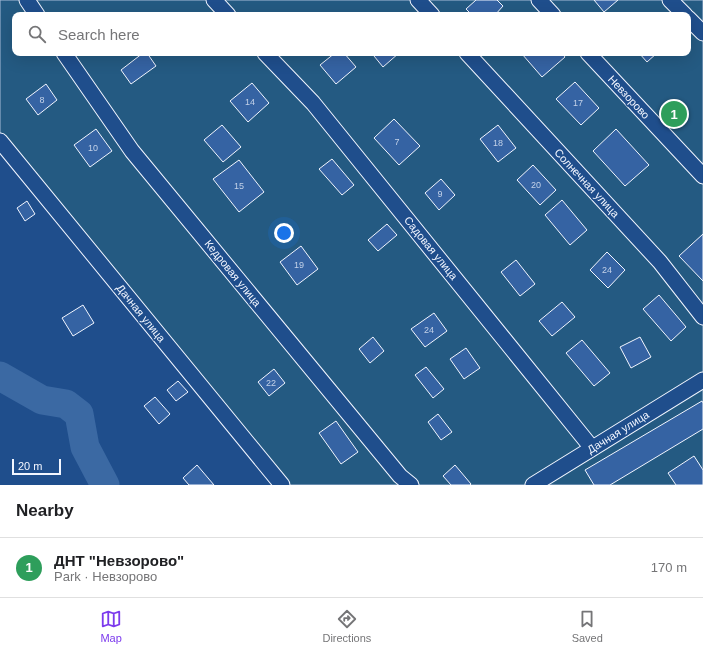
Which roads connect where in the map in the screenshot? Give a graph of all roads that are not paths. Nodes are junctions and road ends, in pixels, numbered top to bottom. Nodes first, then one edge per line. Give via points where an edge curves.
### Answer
1 (27, 0) edge
2 (214, 0) edge
3 (418, 0) edge
4 (539, 0) edge
5 (670, 0) edge
6 (35, 12) edge
7 (225, 12) edge
8 (429, 12) edge
9 (550, 12) edge
10 (682, 12) edge
11 (691, 21) edge
12 (703, 33) edge
13 (66, 56) edge
14 (268, 56) edge
15 (470, 56) edge
16 (591, 56) edge
17 (0, 141) edge
18 (703, 176) edge
19 (703, 317) edge
20 (703, 380) edge
21 (592, 448) junction
22 (282, 485) edge
23 (411, 485) edge
24 (533, 485) edge

1 - 6 street
2 - 7 street
3 - 8 street
4 - 9 street
5 - 10 street
11 - 12 street
13 - 23 street, Кедровая улица via 132,151 400,476
14 - 21 street, Садовая улица via 313,102
15 - 19 street, Солнечная улица via 660,262
16 - 18 street, Невзорово
17 - 22 street, Дачная улица
20 - 21 street, Дачная улица
21 - 24 street, Дачная улица

